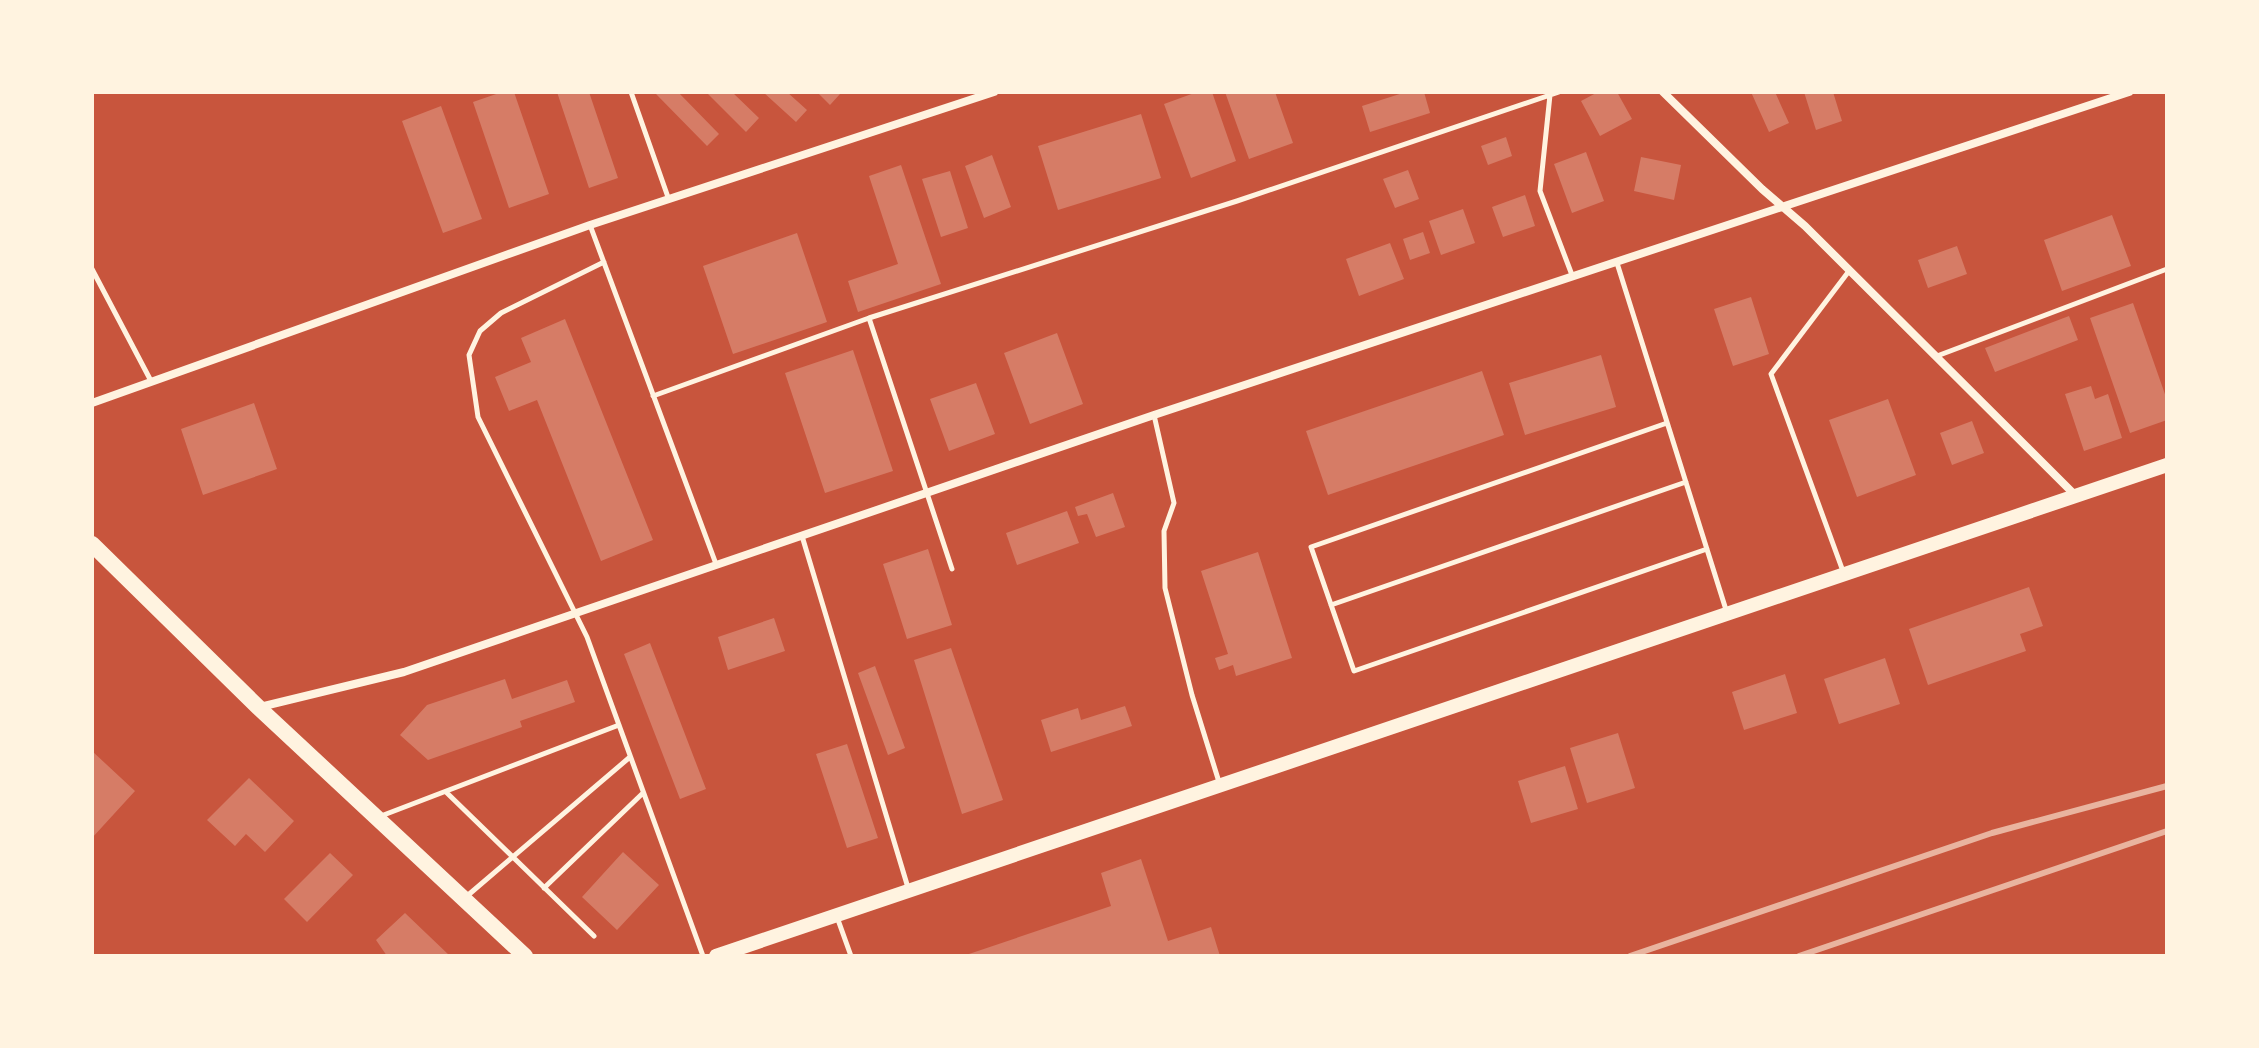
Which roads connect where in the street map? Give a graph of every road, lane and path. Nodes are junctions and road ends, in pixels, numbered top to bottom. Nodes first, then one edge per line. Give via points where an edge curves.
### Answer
1 (631, 92) edge
2 (994, 92) edge
3 (1559, 92) edge
4 (1663, 92) edge
5 (2129, 92) edge
6 (1550, 95) junction
7 (669, 201) junction
8 (1785, 209) junction
9 (590, 225) junction
10 (604, 262) junction
11 (1617, 263) junction
12 (92, 269) edge
13 (2167, 269) edge
14 (1849, 271) junction
15 (1573, 278) junction
16 (869, 318) junction
17 (1936, 357) junction
18 (152, 381) junction
19 (653, 396) junction
20 (92, 403) edge
21 (1154, 415) junction
22 (1667, 423) junction
23 (2167, 465) edge
24 (1686, 482) junction
25 (929, 492) junction
26 (2075, 495) junction
27 (802, 535) junction
28 (92, 544) edge
29 (1707, 549) junction
30 (716, 565) junction
31 (952, 569) dead end
32 (1844, 575) junction
33 (1331, 605) junction
34 (574, 614) junction
35 (1727, 614) junction
36 (259, 708) junction
37 (619, 725) junction
38 (630, 757) junction
39 (1221, 786) junction
40 (446, 792) junction
41 (643, 793) junction
42 (376, 818) junction
43 (513, 857) junction
44 (544, 888) junction
45 (909, 893) junction
46 (463, 900) junction
47 (837, 916) junction
48 (594, 936) dead end
49 (525, 956) edge
50 (703, 956) edge
51 (716, 956) edge
52 (851, 956) edge

1 - 7 lane
2 - 7 street
3 - 6 lane
4 - 8 street
5 - 8 street
6 - 15 lane via 1540,191
6 - 16 lane
7 - 9 street
8 - 11 street
8 - 14 street
9 - 10 lane
9 - 18 street
10 - 19 lane
10 - 34 lane via 501,313 480,331 469,355 478,417
11 - 15 street
11 - 22 lane
12 - 18 lane
13 - 17 lane
14 - 17 street
14 - 32 lane via 1771,374
15 - 21 street
16 - 19 lane
16 - 25 lane
17 - 26 street
18 - 20 street
19 - 30 lane
21 - 25 street
21 - 39 lane via 1174,503 1164,531 1165,588
22 - 24 lane
22 - 33 lane via 1311,547
23 - 26 main road
24 - 29 lane
24 - 33 lane
25 - 27 street
25 - 31 lane
26 - 32 main road
27 - 30 street
27 - 45 lane
28 - 36 main road
29 - 33 lane via 1354,671
29 - 35 lane
30 - 34 street
32 - 35 main road
34 - 36 street via 404,672
34 - 37 lane
35 - 39 main road
36 - 42 main road
37 - 38 lane
37 - 40 lane
38 - 41 lane
38 - 43 lane
39 - 45 main road
40 - 42 lane
40 - 43 lane
41 - 44 lane
41 - 50 lane
42 - 46 main road
43 - 44 lane
43 - 46 lane
44 - 48 lane
45 - 47 main road
46 - 49 main road
47 - 51 main road
47 - 52 lane

